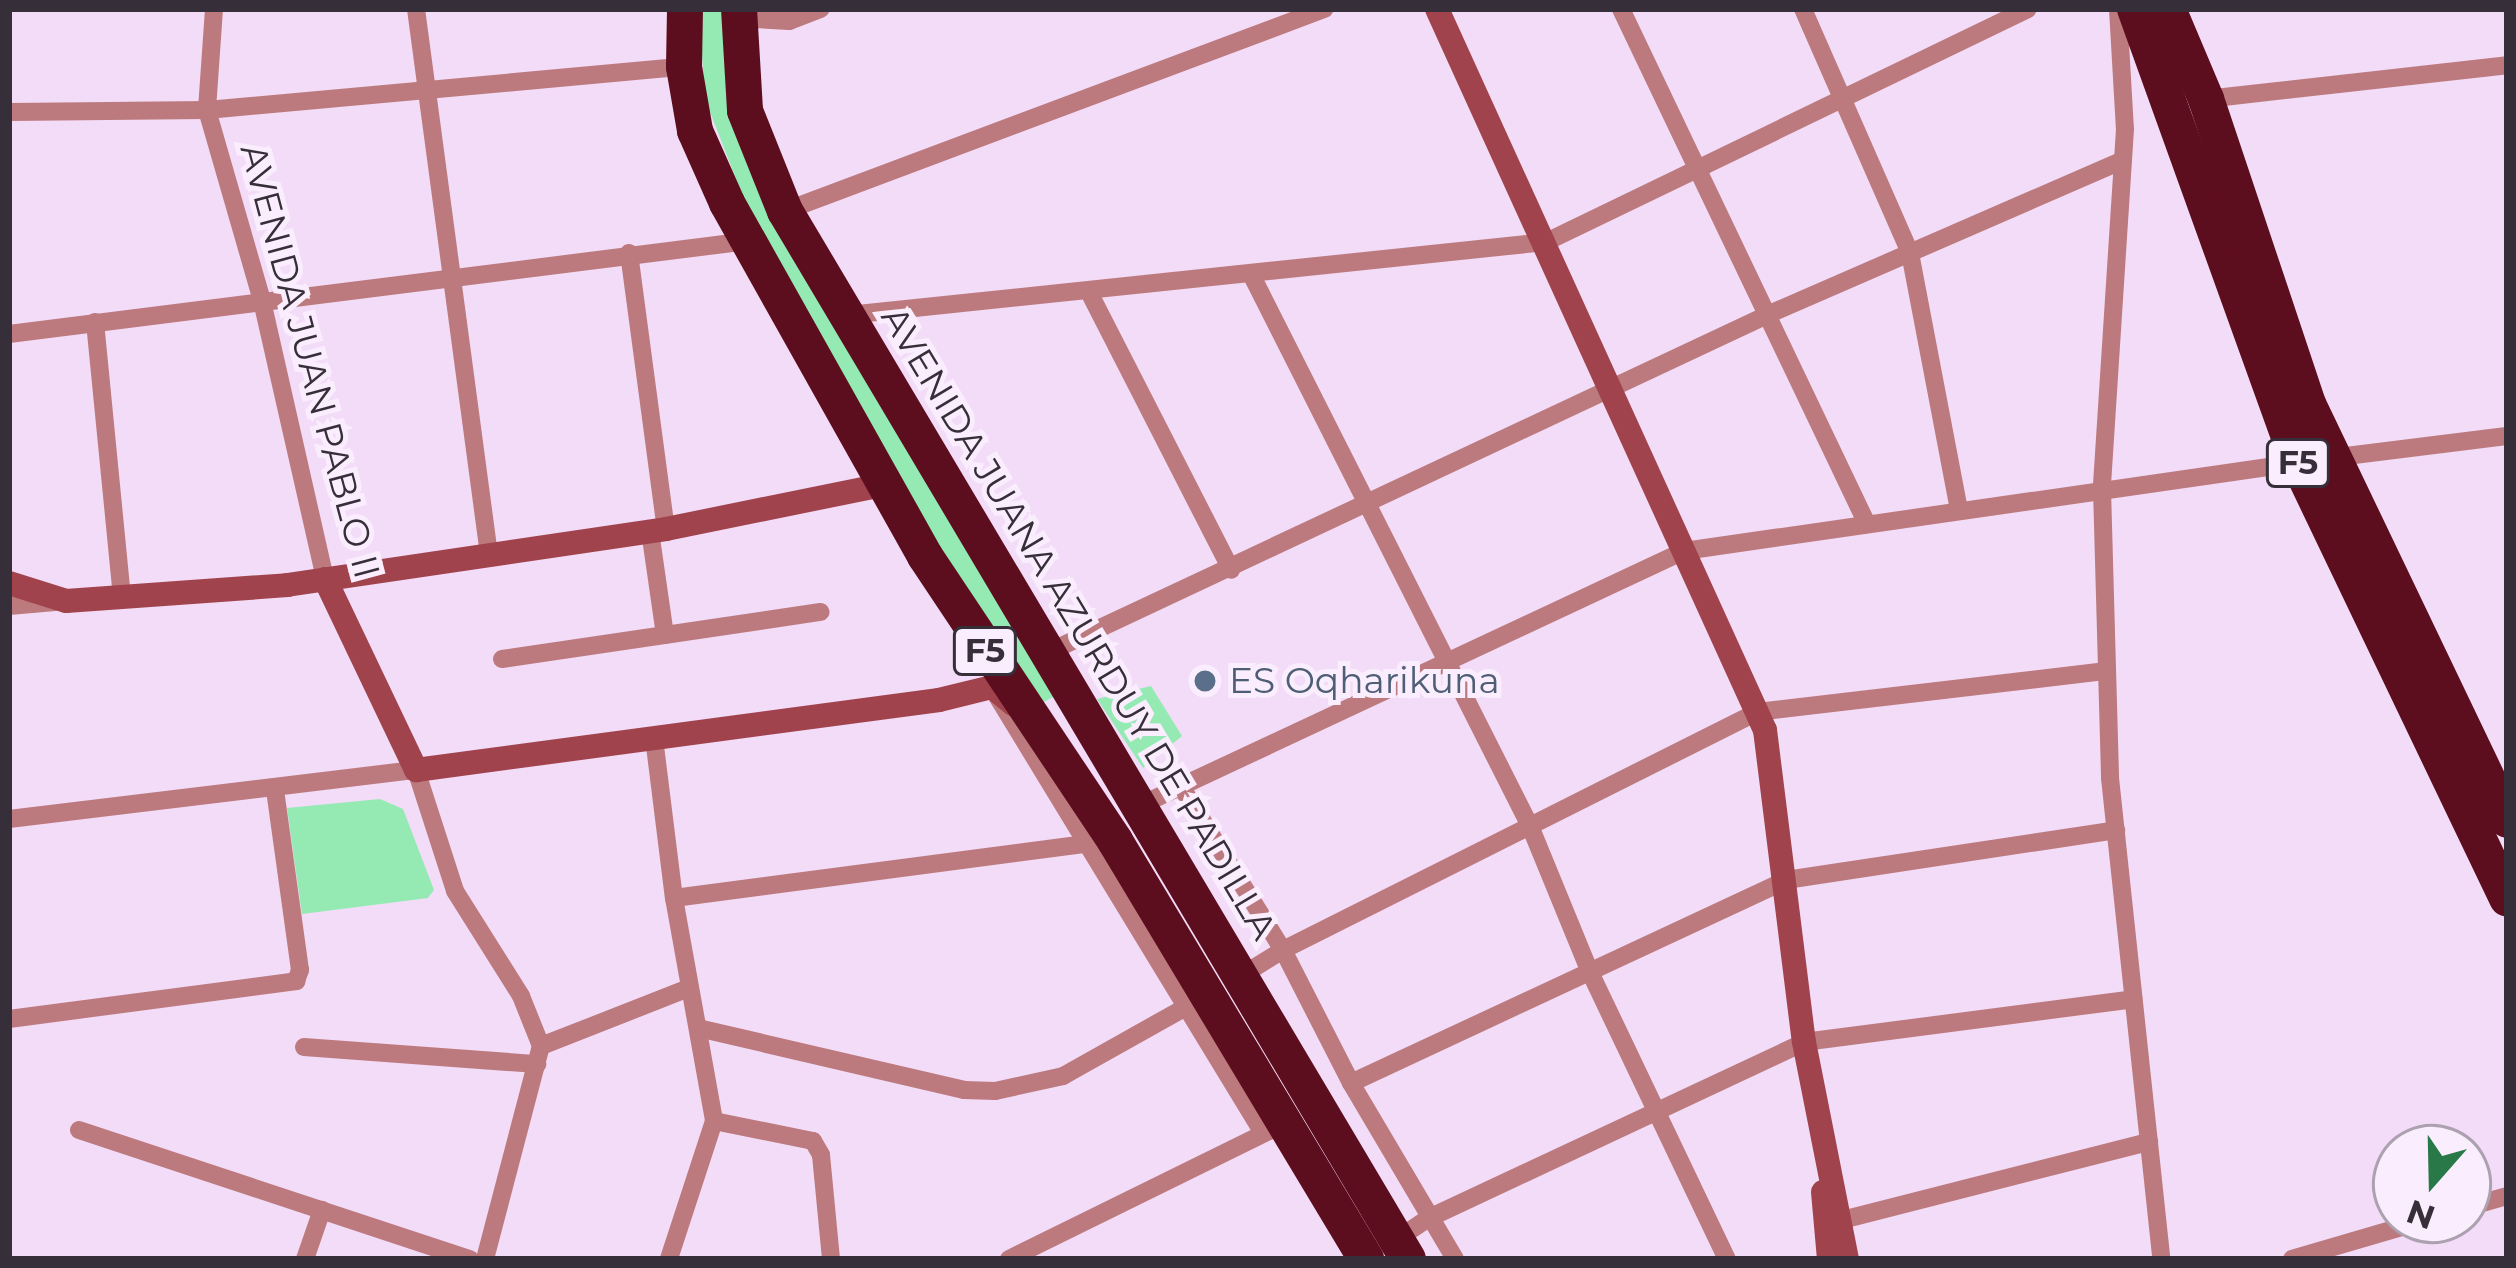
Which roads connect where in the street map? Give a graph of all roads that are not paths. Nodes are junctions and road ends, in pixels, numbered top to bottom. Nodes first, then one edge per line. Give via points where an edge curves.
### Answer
1 (214, 9) edge
2 (416, 9) edge
3 (685, 9) edge
4 (821, 9) edge
5 (1324, 9) edge
6 (1437, 9) edge
7 (1622, 9) edge
8 (1803, 9) edge
9 (2028, 9) edge
10 (2118, 9) edge
11 (2135, 9) edge
12 (2168, 9) edge
13 (738, 13) edge
14 (2507, 65) edge
15 (684, 68) junction
16 (427, 87) junction
17 (1844, 98) junction
18 (2206, 99) junction
19 (207, 110) junction
20 (9, 112) edge
21 (2123, 160) junction
22 (1698, 168) junction
23 (785, 211) junction
24 (748, 241) junction
25 (1546, 242) junction
26 (629, 253) junction
27 (1910, 253) junction
28 (1251, 274) junction
29 (452, 276) junction
30 (1089, 292) junction
31 (262, 301) junction
32 (848, 315) junction
33 (1767, 315) junction
34 (95, 322) junction
35 (9, 334) edge
36 (1612, 389) junction
37 (2507, 436) edge
38 (2315, 460) junction
39 (883, 484) junction
40 (2102, 489) junction
41 (1369, 505) junction
42 (1959, 510) junction
43 (1867, 524) junction
44 (658, 530) junction
45 (1684, 550) junction
46 (489, 555) junction
47 (1232, 570) junction
48 (325, 579) junction
49 (9, 583) edge
50 (122, 596) junction
51 (65, 601) junction
52 (9, 606) edge
53 (821, 612) dead end
54 (664, 634) junction
55 (1049, 652) junction
56 (502, 659) dead end
57 (1448, 662) junction
58 (2107, 670) junction
59 (992, 687) junction
60 (1077, 698) junction
61 (1757, 712) junction
62 (2442, 719) junction
63 (1034, 722) junction
64 (654, 738) junction
65 (416, 770) junction
66 (1182, 788) junction
67 (275, 789) junction
68 (1132, 790) junction
69 (1085, 794) junction
70 (9, 820) edge
71 (2507, 820) edge
72 (1530, 826) junction
73 (2116, 830) junction
74 (1100, 842) junction
75 (1786, 880) junction
76 (674, 898) junction
77 (2507, 898) edge
78 (1282, 950) junction
79 (1589, 970) junction
80 (1241, 976) junction
81 (689, 988) junction
82 (2134, 998) junction
83 (1186, 1007) junction
84 (9, 1019) edge
85 (698, 1028) junction
86 (1804, 1042) junction
87 (304, 1047) dead end
88 (539, 1055) junction
89 (1351, 1083) junction
90 (1658, 1110) junction
91 (714, 1120) junction
92 (1274, 1128) junction
93 (79, 1130) dead end
94 (1820, 1130) junction
95 (2149, 1142) junction
96 (322, 1210) junction
97 (1429, 1218) junction
98 (1842, 1220) junction
99 (2372, 1236) edge
100 (1390, 1253) edge
101 (305, 1259) edge
102 (470, 1259) edge
103 (485, 1259) edge
104 (670, 1259) edge
105 (831, 1259) edge
106 (1009, 1259) edge
107 (1455, 1259) edge
108 (1727, 1259) edge
109 (1829, 1259) edge
110 (1847, 1259) edge
111 (2161, 1259) edge
112 (2292, 1259) edge

1 - 19 street, AVENIDA JUAN PABLO II
2 - 16 street
3 - 15 highway, F5
4 - 13 street via 789,21
5 - 23 street
6 - 25 street
7 - 22 street
8 - 17 street
9 - 17 street
10 - 21 street
11 - 38 highway, F5
12 - 18 highway, F5
13 - 23 highway, AVENIDA JUANA AZURDUY DE PADILLA / F5 via 745,111
14 - 18 street
15 - 16 street
15 - 24 highway, F5 via 695,131
16 - 19 street
16 - 29 street
17 - 22 street
17 - 27 street
18 - 38 highway, F5 via 2308,404
19 - 20 street
19 - 31 street, AVENIDA JUAN PABLO II
21 - 27 street
21 - 40 street
22 - 25 street
22 - 33 street
23 - 32 highway, AVENIDA JUANA AZURDUY DE PADILLA / F5
24 - 26 street
24 - 39 highway, F5
25 - 28 street
25 - 36 street
26 - 29 street
26 - 44 street
27 - 33 street
27 - 42 street
28 - 30 street
28 - 41 street
29 - 31 street
29 - 46 street
30 - 32 street
30 - 47 street
31 - 34 street
31 - 48 street, AVENIDA JUAN PABLO II
32 - 55 highway, AVENIDA JUANA AZURDUY DE PADILLA / F5
33 - 36 street
33 - 43 street
34 - 35 street
34 - 50 street
36 - 41 street
36 - 45 street
37 - 38 street
38 - 40 street
38 - 62 highway, F5
39 - 44 street
39 - 63 highway, F5
40 - 42 street
40 - 58 street
41 - 47 street
41 - 57 street
42 - 43 street
43 - 45 street
44 - 46 street
44 - 54 street
45 - 57 street
45 - 61 street
46 - 48 street
47 - 55 street
48 - 50 street
48 - 65 street, AVENIDA JUAN PABLO II
49 - 51 street
50 - 51 street
51 - 52 street
53 - 54 street
54 - 56 street
55 - 60 highway, AVENIDA JUANA AZURDUY DE PADILLA / F5
57 - 66 street
57 - 72 street
58 - 61 street
58 - 73 street
59 - 63 street
59 - 64 street
59 - 74 street
60 - 63 highway
60 - 68 highway, AVENIDA JUANA AZURDUY DE PADILLA / F5
61 - 72 street
61 - 75 street
62 - 71 highway, F5
62 - 77 highway, F5
63 - 69 highway, F5
64 - 65 street
64 - 76 street
65 - 67 street
65 - 88 street, AVENIDA JUAN PABLO II via 455,891 521,996
66 - 68 street
66 - 78 street
67 - 70 street
67 - 84 street via 296,981
68 - 69 highway
68 - 80 highway, AVENIDA JUANA AZURDUY DE PADILLA / F5
69 - 74 highway, F5
72 - 78 street
72 - 79 street
73 - 75 street
73 - 82 street
74 - 76 street
74 - 83 street
74 - 92 highway, F5
75 - 79 street
75 - 86 street
76 - 81 street
78 - 80 street
78 - 89 street
79 - 89 street
79 - 90 street
80 - 100 highway, AVENIDA JUANA AZURDUY DE PADILLA / F5
81 - 85 street
81 - 88 street
82 - 86 street
82 - 95 street
83 - 85 street via 1063,1076 995,1091
83 - 92 street
85 - 91 street
86 - 90 street
86 - 94 street
87 - 88 street
88 - 103 street
89 - 97 street
90 - 97 street
90 - 108 street
91 - 104 street
91 - 105 street via 813,1141
92 - 100 highway, F5
92 - 106 street
93 - 96 street
94 - 98 street
94 - 109 street
95 - 98 street
95 - 111 street
96 - 101 street
96 - 102 street
97 - 100 street
97 - 107 street
98 - 110 street
99 - 112 street

